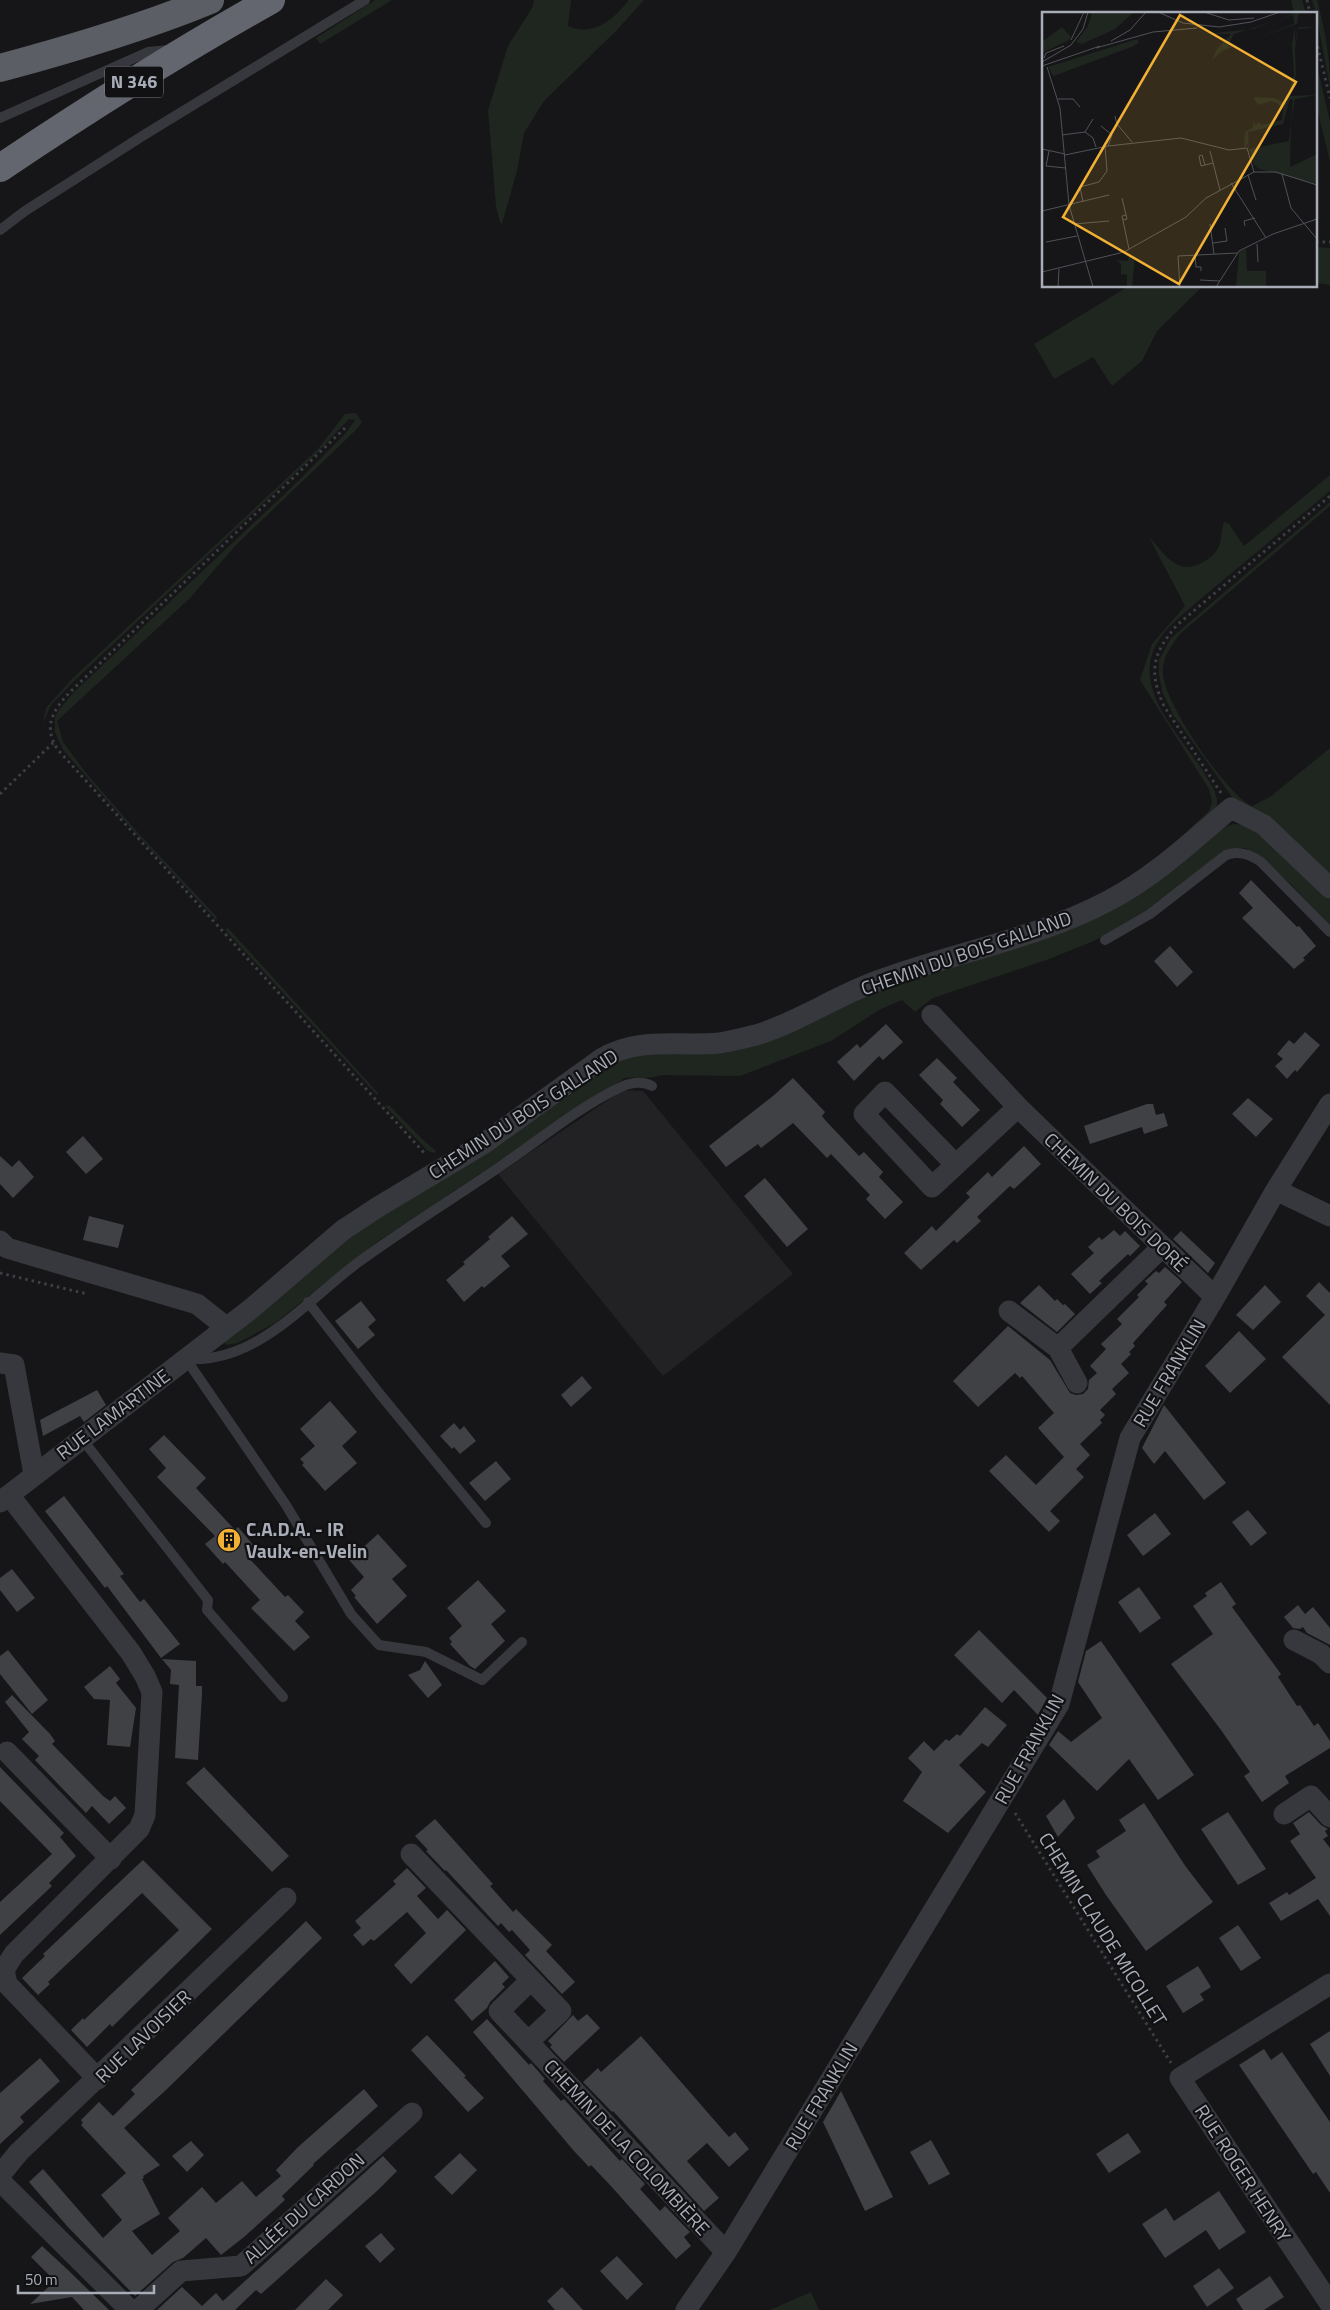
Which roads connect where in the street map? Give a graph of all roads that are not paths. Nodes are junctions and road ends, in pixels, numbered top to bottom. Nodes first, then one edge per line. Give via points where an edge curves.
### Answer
1 (210, 0) edge
2 (271, 0) edge
3 (365, 0) edge
4 (188, 48) junction
5 (0, 68) edge
6 (0, 118) edge
7 (0, 168) edge
8 (0, 230) edge
9 (1330, 888) edge
10 (1330, 932) edge
11 (1105, 940) dead end
12 (932, 1015) dead end
13 (652, 1086) dead end
14 (1330, 1104) edge
15 (1018, 1107) junction
16 (956, 1165) dead end
17 (1276, 1190) junction
18 (1330, 1216) edge
19 (0, 1241) edge
20 (1162, 1247) junction
21 (1215, 1297) junction
22 (308, 1302) junction
23 (1009, 1311) dead end
24 (226, 1327) junction
25 (1058, 1348) junction
26 (186, 1359) junction
27 (0, 1363) edge
28 (1077, 1383) dead end
29 (82, 1439) junction
30 (34, 1474) junction
31 (4, 1498) edge
32 (486, 1523) dead end
33 (1294, 1640) dead end
34 (522, 1642) dead end
35 (1330, 1663) edge
36 (283, 1697) dead end
37 (7, 1752) dead end
38 (1284, 1814) dead end
39 (1330, 1817) edge
40 (411, 1854) dead end
41 (110, 1859) junction
42 (286, 1898) dead end
43 (531, 1980) junction
44 (1329, 1987) edge
45 (528, 2042) junction
46 (98, 2079) junction
47 (412, 2113) dead end
48 (0, 2175) edge
49 (0, 2181) edge
50 (726, 2252) junction
51 (1330, 2304) edge
52 (130, 2310) edge
53 (138, 2310) edge
54 (686, 2310) edge

1 - 5 highway, N 346 via 132,30
2 - 4 highway, N 346
3 - 8 lane via 144,135
4 - 6 lane via 148,52
4 - 7 highway, N 346
9 - 24 street, CHEMIN DU BOIS GALLAND via 1264,825 1231,808 1146,879 1086,912 879,980 757,1034 719,1043 638,1045 614,1052 483,1144 343,1230
10 - 11 lane via 1261,862 1237,852 1226,855 1150,914
12 - 15 street, CHEMIN DU BOIS DORÉ
13 - 22 lane via 627,1084 599,1100 384,1243
14 - 17 street, RUE FRANKLIN
15 - 16 street
15 - 20 street, CHEMIN DU BOIS DORÉ
17 - 18 street
17 - 21 street, RUE FRANKLIN
19 - 24 street via 7,1248 198,1304
20 - 21 street, CHEMIN DU BOIS DORÉ
20 - 25 street
21 - 50 street, RUE FRANKLIN via 1130,1438 1059,1704
22 - 26 lane via 268,1335 232,1353
22 - 32 lane
23 - 25 street
24 - 26 street, RUE LAMARTINE
25 - 28 street
26 - 29 street, RUE LAMARTINE
26 - 34 lane via 286,1505 351,1614 380,1645 426,1652 482,1680
27 - 30 street via 14,1365
29 - 30 street, RUE LAMARTINE
29 - 36 lane via 208,1600 207,1610
30 - 31 street, RUE LAMARTINE
31 - 41 street via 131,1653 152,1692 145,1815 139,1829
33 - 35 street via 1321,1654
37 - 41 street
38 - 39 street via 1311,1796
40 - 43 street
41 - 46 street via 14,1954 4,1970 7,1984
42 - 46 street, RUE LAVOISIER
43 - 45 street, CHEMIN DE LA COLOMBIÈRE via 499,2011
43 - 45 street via 560,2011
44 - 51 street, RUE ROGER HENRY via 1180,2078
45 - 50 street, CHEMIN DE LA COLOMBIÈRE
46 - 48 street, RUE LAVOISIER via 19,2152
47 - 53 street, ALLÉE DU CARDON via 241,2266 181,2271
49 - 52 street
50 - 54 street, RUE FRANKLIN

